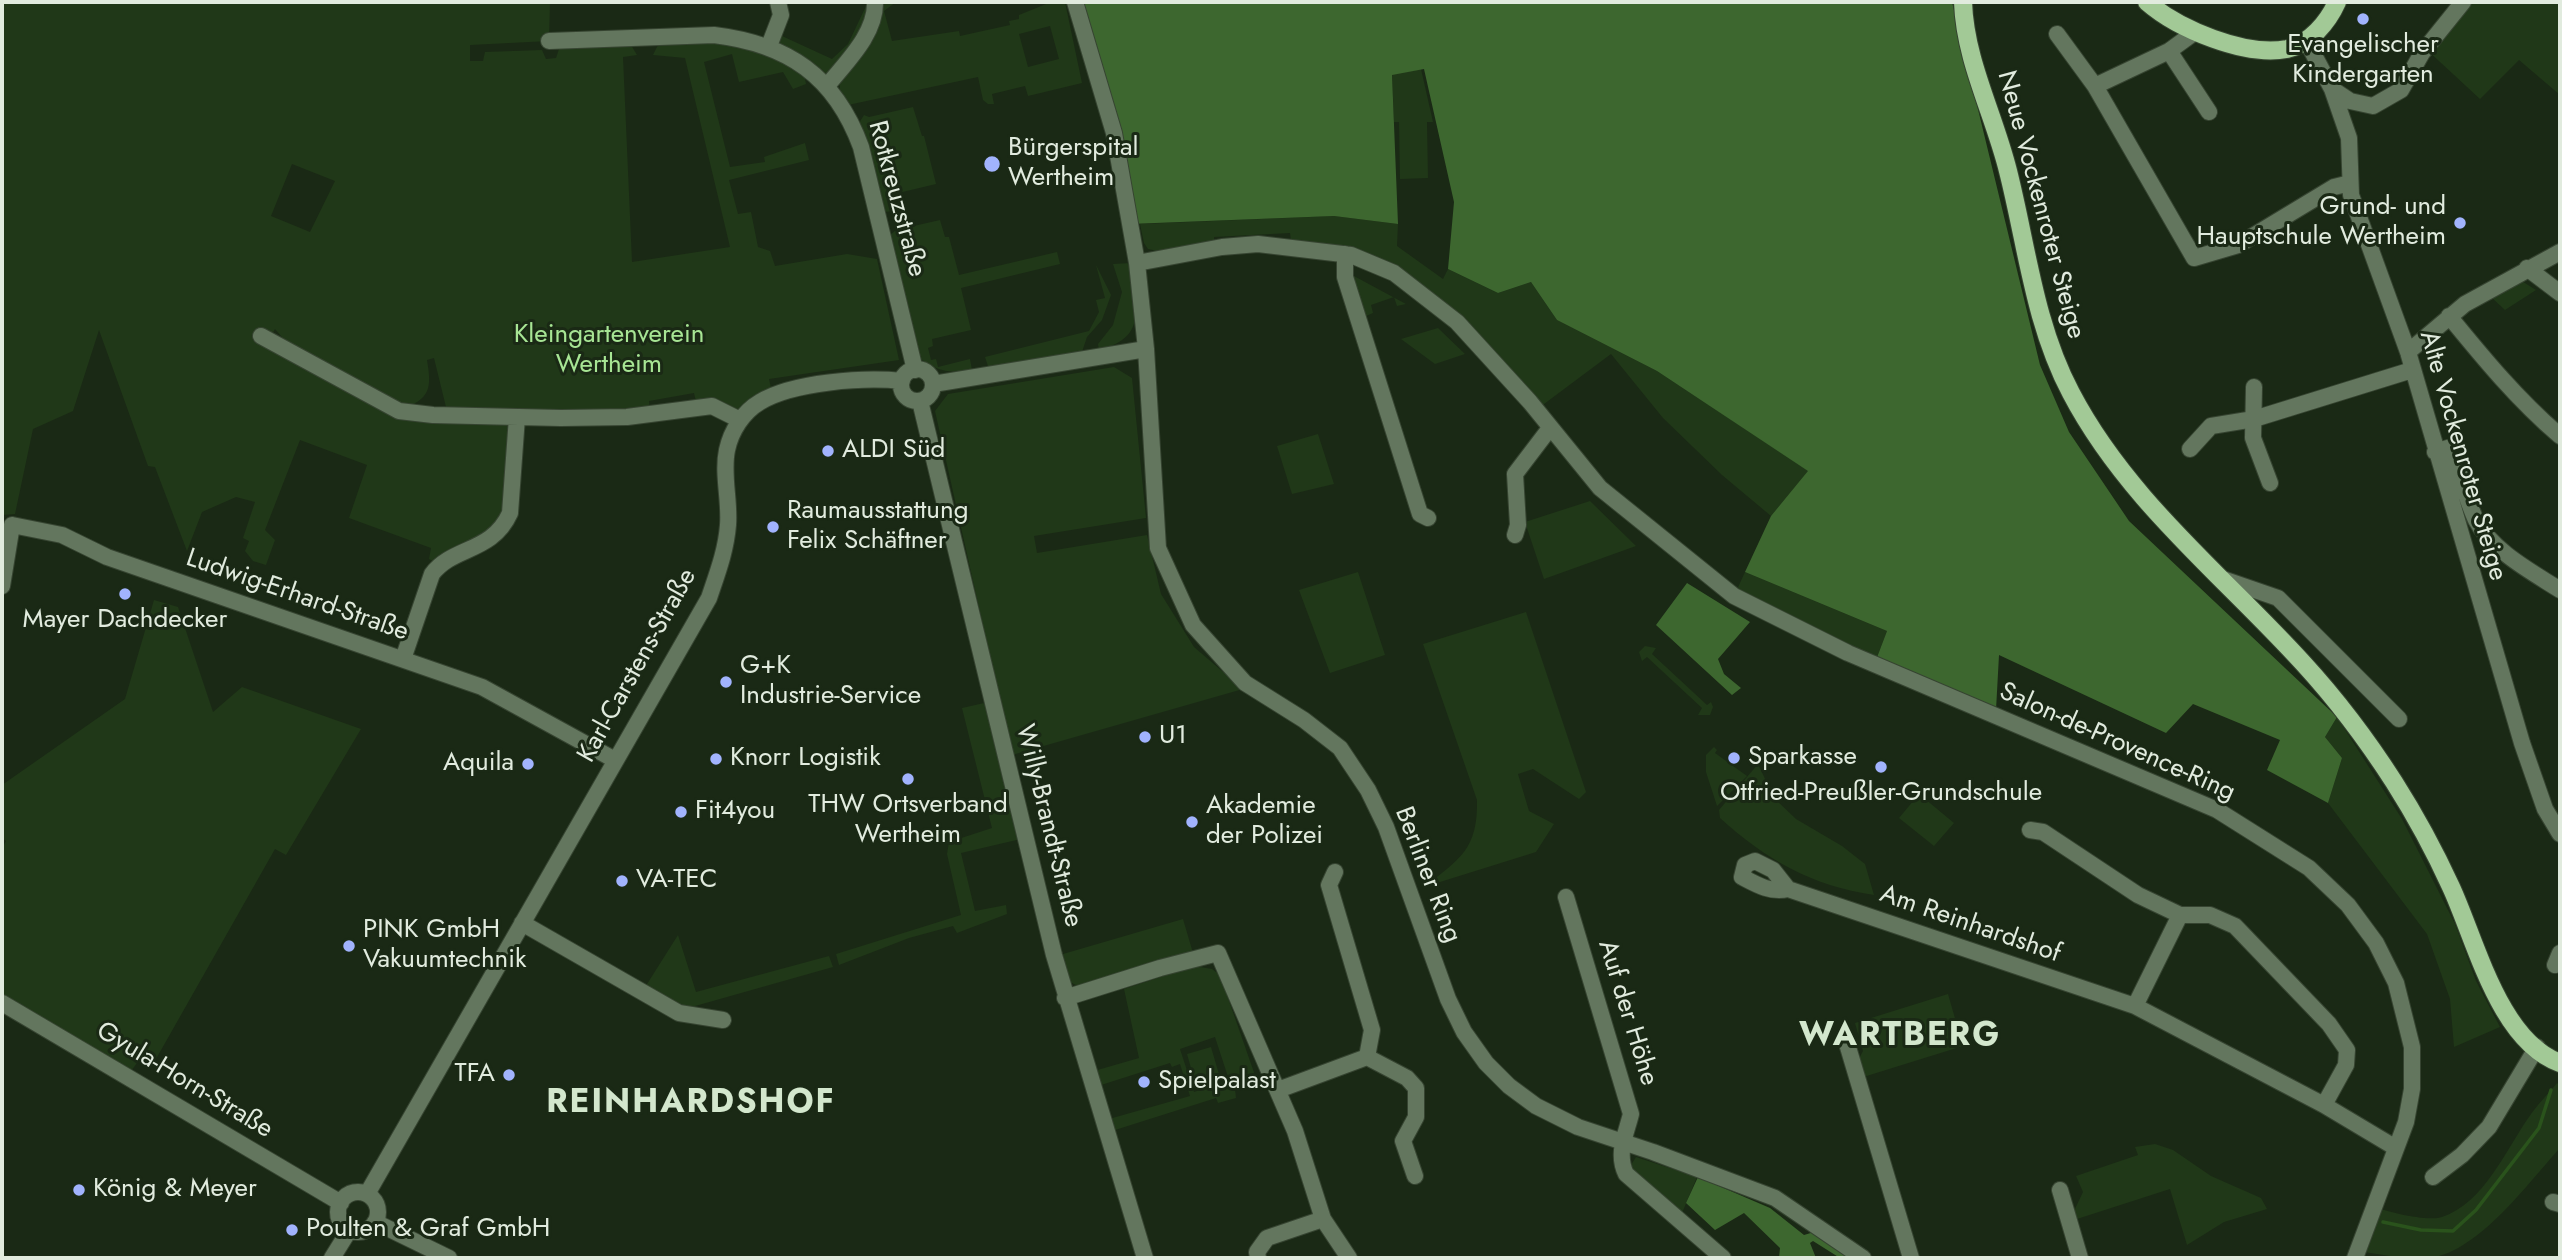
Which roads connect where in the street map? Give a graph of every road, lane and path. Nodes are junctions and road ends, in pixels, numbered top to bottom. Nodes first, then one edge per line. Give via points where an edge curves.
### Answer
1 (778, 2) edge
2 (875, 2) edge
3 (1075, 2) edge
4 (1964, 2) edge
5 (2147, 2) edge
6 (2337, 2) edge
7 (2463, 2) edge
8 (2195, 32) junction
9 (2057, 34) dead end
10 (2306, 40) junction
11 (549, 41) dead end
12 (769, 46) junction
13 (2169, 51) junction
14 (827, 86) junction
15 (2095, 86) junction
16 (2332, 89) junction
17 (2210, 112) dead end
18 (2350, 183) junction
19 (2560, 252) edge
20 (1345, 254) junction
21 (1137, 263) junction
22 (2527, 268) junction
23 (2560, 293) edge
24 (2449, 316) junction
25 (261, 336) dead end
26 (1146, 349) junction
27 (2408, 352) junction
28 (915, 370) junction
29 (2412, 370) junction
30 (902, 381) junction
31 (933, 384) junction
32 (2254, 387) dead end
33 (920, 401) junction
34 (517, 417) junction
35 (2254, 419) junction
36 (740, 420) junction
37 (1550, 428) junction
38 (2560, 436) edge
39 (2190, 449) dead end
40 (2435, 452) junction
41 (2270, 483) dead end
42 (1428, 518) dead end
43 (1515, 535) dead end
44 (2217, 577) junction
45 (2, 586) edge
46 (2560, 590) edge
47 (403, 659) junction
48 (2399, 719) dead end
49 (615, 760) junction
50 (2030, 830) dead end
51 (2560, 834) edge
52 (1335, 872) dead end
53 (1788, 890) dead end
54 (1566, 897) dead end
55 (2180, 915) junction
56 (522, 923) junction
57 (1065, 998) junction
58 (2, 1003) edge
59 (2136, 1006) junction
60 (723, 1020) dead end
61 (1844, 1037) dead end
62 (2537, 1047) junction
63 (1367, 1057) junction
64 (2560, 1063) edge
65 (1278, 1090) junction
66 (2324, 1105) junction
67 (1623, 1144) junction
68 (2396, 1148) junction
69 (1415, 1176) dead end
70 (2433, 1177) dead end
71 (2060, 1190) dead end
72 (367, 1194) junction
73 (341, 1203) junction
74 (1323, 1219) junction
75 (375, 1222) junction
76 (350, 1229) junction
77 (332, 1258) edge
78 (449, 1258) edge
79 (1145, 1258) edge
80 (1258, 1258) edge
81 (1349, 1258) edge
82 (1723, 1258) edge
83 (1863, 1258) edge
84 (1911, 1258) edge
85 (2080, 1258) edge
86 (2354, 1258) edge

1 - 12 street via 781,15
2 - 14 street via 867,33
3 - 21 street, Berliner Ring via 1114,132
4 - 44 main road, Neue Vockenroter Steige via 1970,52 2008,170 2038,307 2054,356 2108,453
5 - 8 main road
6 - 10 main road
7 - 16 street via 2422,53 2401,90 2373,106 2350,101
8 - 10 main road via 2269,50
8 - 13 street
9 - 15 street
10 - 16 street, Alte Vockenroter Steige
11 - 12 street, Rotkreuzstraße via 714,35
12 - 14 street, Rotkreuzstraße
13 - 15 street
13 - 17 street
14 - 28 street, Rotkreuzstraße via 861,147
15 - 18 street via 2194,258 2238,245 2334,187
16 - 18 street, Alte Vockenroter Steige via 2349,138
18 - 27 street, Alte Vockenroter Steige
19 - 22 street
20 - 21 street, Salon-de-Provence-Ring via 1258,244
20 - 37 street, Salon-de-Provence-Ring via 1394,273 1457,322
20 - 42 street via 1343,271 1367,349 1420,514
21 - 26 street, Berliner Ring
22 - 23 street
22 - 24 street
24 - 27 street
24 - 38 street via 2529,410
25 - 34 street via 399,411
26 - 31 street
26 - 67 street, Berliner Ring via 1158,548 1193,625 1245,683 1340,748 1386,827 1448,999 1486,1063 1509,1086 1555,1117
27 - 29 street, Alte Vockenroter Steige
28 - 30 street
28 - 31 street via 929,374
29 - 35 street
29 - 40 street, Alte Vockenroter Steige
30 - 33 street via 906,397
30 - 36 street via 873,378 795,390 759,402
31 - 33 street via 930,395
32 - 35 street
33 - 57 street, Willy-Brandt-Straße
34 - 36 street via 627,416 712,406
34 - 47 street via 510,513 505,526 478,547 439,565 432,574
35 - 39 street via 2211,426
35 - 41 street via 2253,438
36 - 49 street, Karl-Carstens-Straße via 727,448 728,524 709,598
37 - 43 street via 1515,474
37 - 68 street, Salon-de-Provence-Ring via 1600,488 1734,596 1848,653 2217,810 2309,869 2348,905 2376,943 2396,983 2407,1019 2412,1089
40 - 46 street via 2451,447 2474,515 2487,535
40 - 51 street, Alte Vockenroter Steige via 2522,743 2545,809
44 - 48 street, Neue Vockenroter Steige via 2278,598
44 - 62 main road, Neue Vockenroter Steige via 2342,708 2395,783 2451,887 2495,997 2511,1022
45 - 47 street, Ludwig-Erhard-Straße via 12,525 62,535 107,557
47 - 49 street, Ludwig-Erhard-Straße via 482,687
49 - 56 street, Karl-Carstens-Straße
50 - 55 street via 2043,832 2138,895
52 - 63 street via 1329,885 1372,1030
53 - 59 street, Am Reinhardshof
54 - 67 street, Auf der Höhe via 1631,1114
55 - 59 street
55 - 66 street via 2210,915 2235,926 2329,1024 2347,1050 2346,1065
56 - 60 street via 679,1013
56 - 72 street, Karl-Carstens-Straße
57 - 65 street via 1219,953
57 - 79 street, Willy-Brandt-Straße
58 - 73 street, Gyula-Horn-Straße
59 - 66 street, Am Reinhardshof
61 - 84 street
62 - 64 main road, Neue Vockenroter Steige
62 - 70 street via 2489,1128
63 - 65 street
63 - 69 street via 1407,1078 1416,1088 1416,1117 1403,1141
65 - 74 street
66 - 68 street, Am Reinhardshof
67 - 82 street via 1621,1165 1626,1174
67 - 83 street, Berliner Ring via 1775,1198
68 - 86 street, Salon-de-Provence-Ring
71 - 85 street
72 - 73 street via 353,1193
72 - 75 street via 378,1208
73 - 76 street via 340,1219
74 - 80 street via 1267,1238 1256,1252
74 - 81 street
75 - 76 street via 361,1231
75 - 78 street
76 - 77 street

